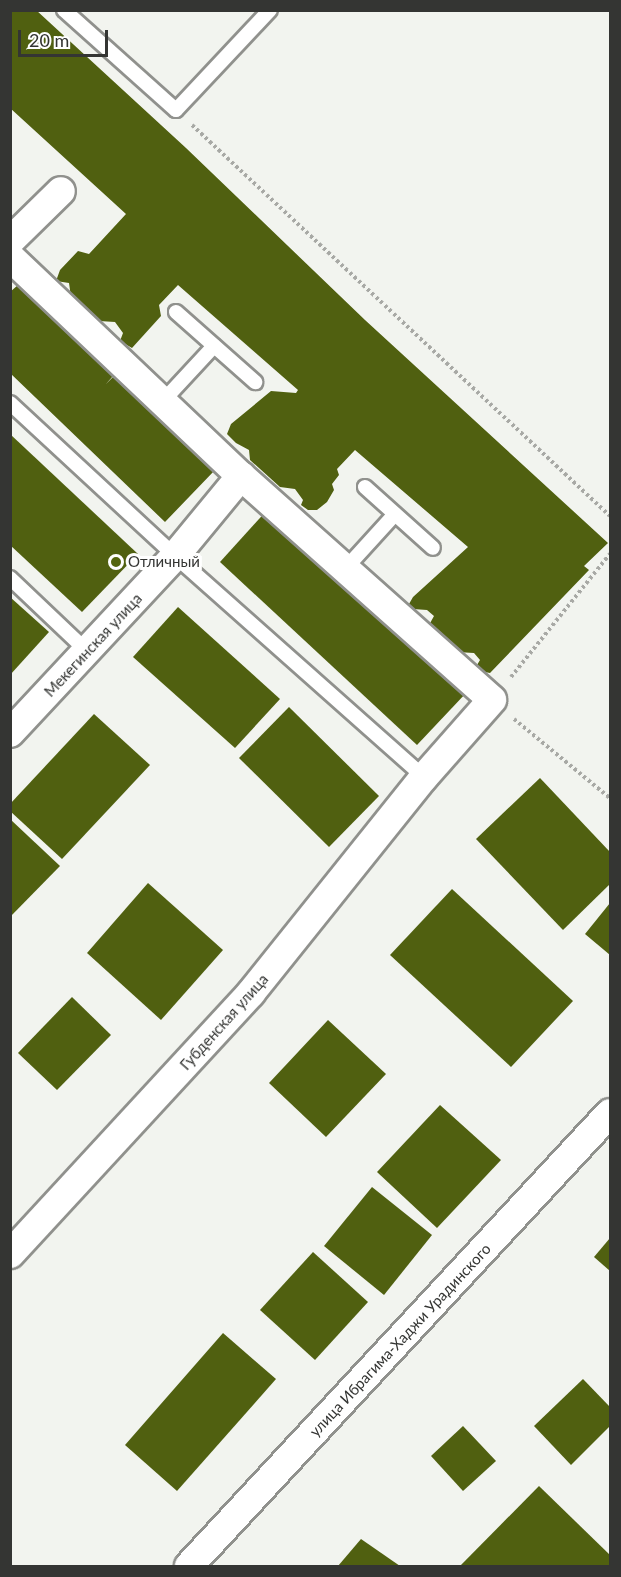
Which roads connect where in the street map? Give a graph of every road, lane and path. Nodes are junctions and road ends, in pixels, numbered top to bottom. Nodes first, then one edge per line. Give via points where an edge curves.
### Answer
1 (64, 10) edge
2 (270, 10) edge
3 (176, 110) junction
4 (62, 191) dead end
5 (12, 240) edge
6 (176, 312) dead end
7 (214, 346) junction
8 (255, 382) dead end
9 (163, 401) junction
10 (10, 403) edge
11 (241, 476) junction
12 (364, 487) dead end
13 (395, 514) junction
14 (610, 516) edge
15 (433, 548) dead end
16 (610, 554) edge
17 (175, 556) junction
18 (345, 569) junction
19 (10, 578) edge
20 (87, 651) junction
21 (492, 700) junction
22 (10, 734) edge
23 (424, 777) junction
24 (610, 798) edge
25 (610, 1113) edge
26 (10, 1254) edge
27 (189, 1566) edge

1 - 3 lane
2 - 3 lane
3 - 14 path
4 - 5 street
5 - 9 street
6 - 7 lane
7 - 8 lane
7 - 9 lane
9 - 11 street
10 - 17 lane
11 - 17 street, Мекегинская улица
11 - 18 street
12 - 13 lane
13 - 15 lane
13 - 18 lane
16 - 21 path
17 - 20 street, Мекегинская улица
17 - 23 lane
18 - 21 street
19 - 20 lane
20 - 22 street, Мекегинская улица
21 - 23 street, Губденская улица
21 - 24 path
23 - 26 street, Губденская улица via 251,993
25 - 27 street, улица Ибрагима-Хаджи Урадинского

